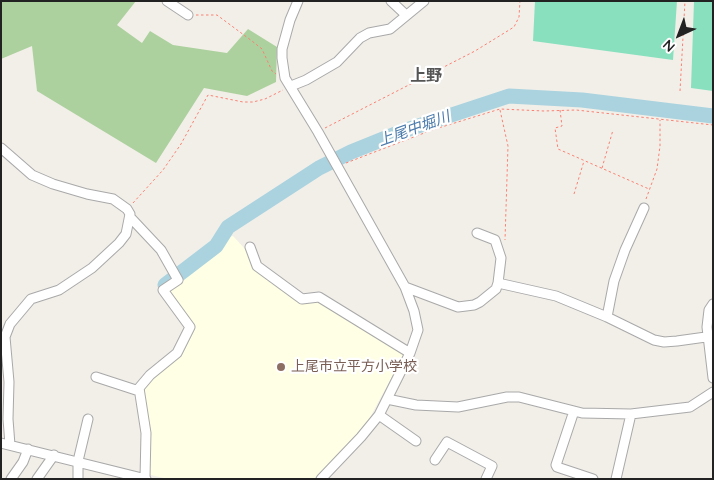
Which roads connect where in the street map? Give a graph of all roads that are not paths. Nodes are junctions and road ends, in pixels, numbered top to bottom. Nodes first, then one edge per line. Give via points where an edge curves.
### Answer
1 (167, 1) edge
2 (298, 1) edge
3 (391, 1) edge
4 (424, 1) edge
5 (188, 14) road end
6 (406, 15) junction
7 (288, 82) junction
8 (1, 148) edge
9 (644, 208) road end
10 (128, 213) junction
11 (477, 233) dead end
12 (250, 247) dead end
13 (498, 283) junction
14 (405, 287) junction
15 (713, 304) edge
16 (607, 317) junction
17 (711, 337) edge
18 (410, 353) junction
19 (96, 377) dead end
20 (713, 378) edge
21 (139, 391) junction
22 (713, 392) edge
23 (387, 399) junction
24 (574, 411) junction
25 (631, 414) junction
26 (379, 415) junction
27 (88, 419) dead end
28 (416, 441) dead end
29 (6, 444) edge
30 (28, 449) junction
31 (54, 455) junction
32 (435, 460) dead end
33 (78, 461) junction
34 (563, 469) junction
35 (146, 478) edge
36 (11, 479) edge
37 (37, 479) edge
38 (78, 479) edge
39 (321, 479) edge
40 (486, 479) edge
41 (558, 479) edge
42 (593, 479) edge
43 (616, 479) edge

1 - 5 street
2 - 7 street via 282,50
3 - 6 street
4 - 6 street
6 - 7 street via 390,29 360,38 337,62 306,80
7 - 14 street
8 - 10 street via 32,175 53,184 113,199
9 - 16 street via 616,274
10 - 21 street via 161,250 178,280 163,290 190,327 178,353 150,375
10 - 29 street via 126,234 119,243 92,268 59,290 31,299 10,324 5,337 9,382
11 - 13 street via 495,240 501,258
12 - 18 street via 257,266 302,299 319,297
13 - 14 street via 496,289 480,302 458,307
13 - 16 street via 556,296
14 - 18 street via 418,330
15 - 17 street via 708,319
16 - 17 street via 664,342
17 - 20 street
18 - 23 street
19 - 21 street
21 - 35 street via 146,432
22 - 25 street via 690,407
23 - 24 street via 416,405 458,407 519,397
23 - 26 street
24 - 25 street
24 - 34 street via 556,465
25 - 43 street
26 - 28 street
26 - 39 street
27 - 33 street
29 - 30 street
30 - 31 street
30 - 36 street
31 - 33 street
31 - 37 street
32 - 40 street via 447,442 492,466
33 - 35 street
33 - 38 street
34 - 41 street
34 - 42 street

